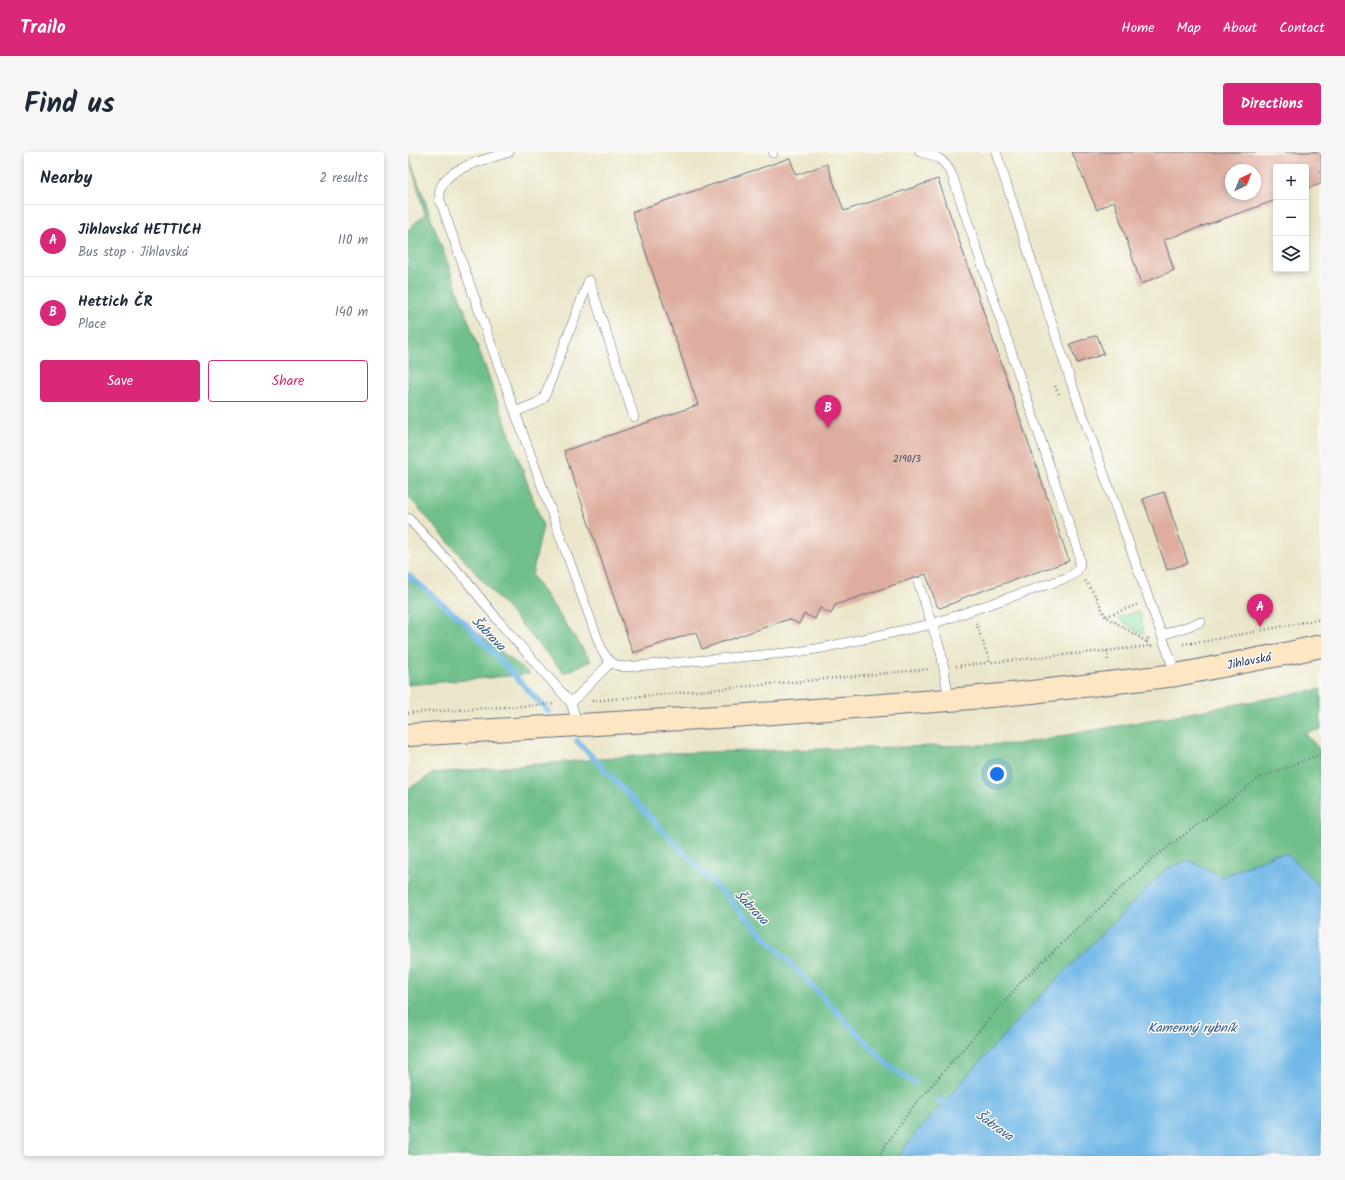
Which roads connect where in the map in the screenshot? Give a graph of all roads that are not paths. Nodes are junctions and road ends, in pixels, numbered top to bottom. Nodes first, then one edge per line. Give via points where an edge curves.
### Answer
1 (509, 152) edge
2 (920, 152) edge
3 (996, 152) edge
4 (515, 412) junction
5 (634, 417) dead end
6 (408, 518) edge
7 (918, 582) dead end
8 (1201, 622) dead end
9 (932, 624) junction
10 (1162, 635) junction
11 (1321, 646) edge
12 (611, 662) junction
13 (1176, 675) junction
14 (949, 700) junction
15 (571, 703) junction
16 (578, 725) junction
17 (408, 735) edge

1 - 4 lane via 453,173 443,183 440,200
2 - 9 lane via 944,161 952,175 1080,559 1078,571 1066,578
3 - 10 lane via 1071,382
4 - 5 lane via 544,398 589,280
4 - 12 lane via 601,648
6 - 15 lane via 464,578
7 - 9 lane
8 - 10 lane
9 - 12 lane via 797,652 624,667
9 - 14 lane via 945,668
10 - 13 lane
11 - 13 main road, Jihlavská
12 - 15 lane
13 - 14 main road, Jihlavská
14 - 16 main road, Jihlavská
15 - 16 lane
16 - 17 main road, Jihlavská

